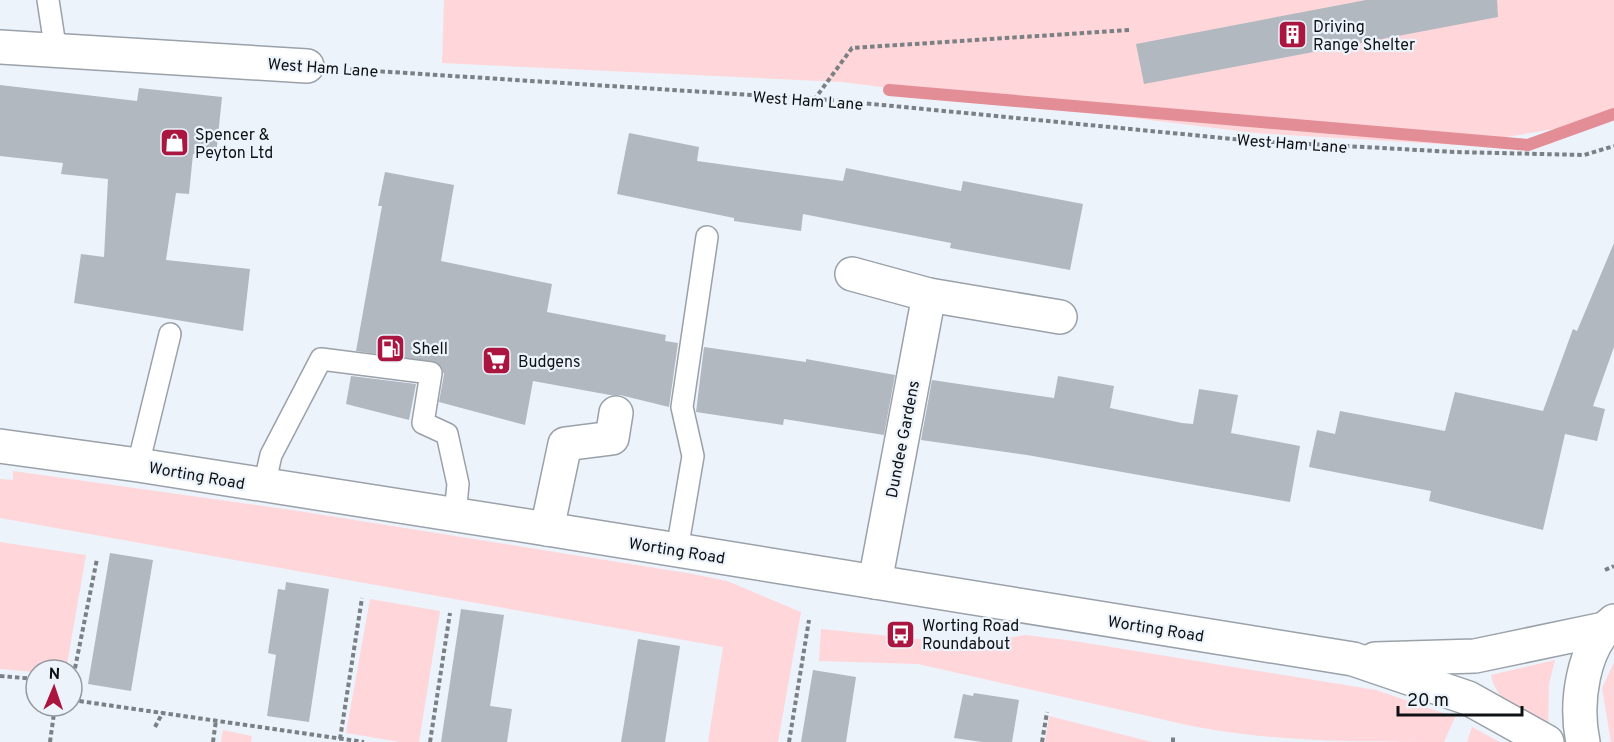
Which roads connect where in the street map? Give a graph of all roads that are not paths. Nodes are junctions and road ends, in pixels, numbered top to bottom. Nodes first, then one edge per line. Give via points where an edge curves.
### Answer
1 (48, 0) edge
2 (0, 47) edge
3 (56, 52) junction
4 (307, 66) road end
5 (707, 237) dead end
6 (852, 274) dead end
7 (929, 295) junction
8 (1060, 317) dead end
9 (170, 334) dead end
10 (616, 413) dead end
11 (0, 446) edge
12 (138, 465) junction
13 (264, 486) junction
14 (455, 515) junction
15 (547, 529) junction
16 (677, 550) junction
17 (875, 582) junction
18 (1609, 625) edge
19 (1353, 659) junction
20 (1547, 742) edge
21 (1583, 742) edge

1 - 3 lane
2 - 3 main road, West Ham Lane
3 - 4 main road, West Ham Lane
5 - 16 lane via 682,406 693,456
6 - 7 main road
7 - 8 main road
7 - 17 main road, Dundee Gardens
9 - 12 lane
10 - 15 main road via 612,438 565,444
11 - 12 main road, Worting Road
12 - 13 main road, Worting Road
13 - 14 main road, Worting Road
13 - 14 lane via 271,455 321,358 431,374 423,423 447,434 458,484
14 - 15 main road, Worting Road
15 - 16 main road, Worting Road
16 - 17 main road, Worting Road
17 - 19 main road, Worting Road
18 - 19 main road, Worting Road via 1475,656
18 - 21 main road via 1581,679 1578,718
19 - 20 main road, Worting Road via 1468,698

